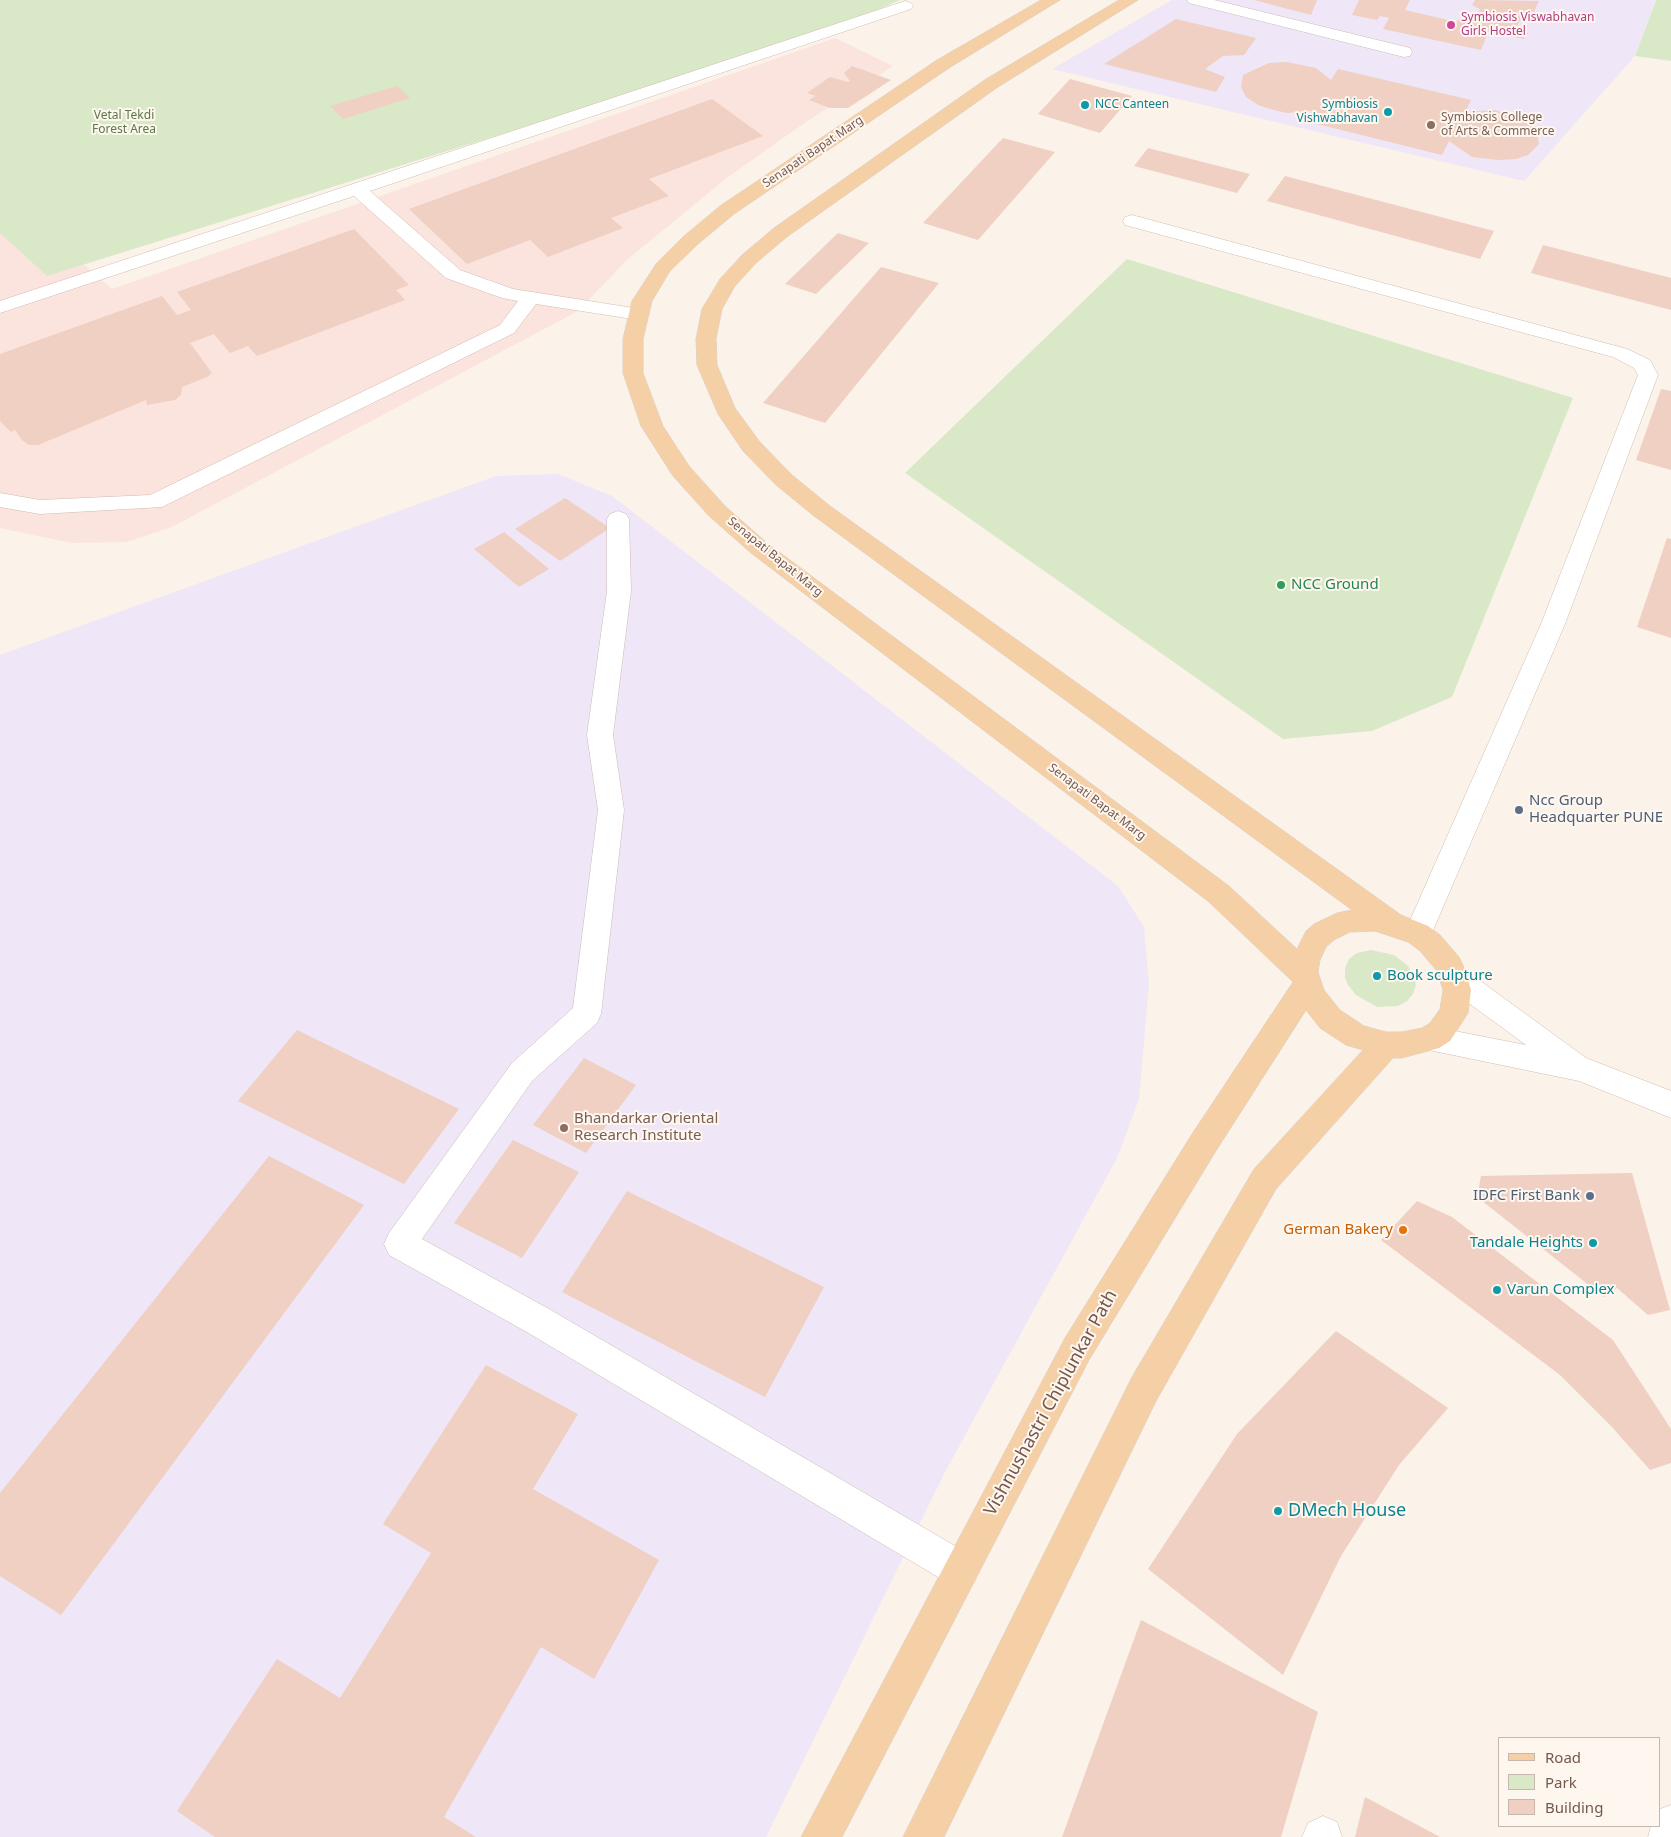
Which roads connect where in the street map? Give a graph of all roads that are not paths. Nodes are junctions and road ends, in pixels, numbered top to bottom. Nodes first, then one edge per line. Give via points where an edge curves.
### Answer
1 (1052, 0) edge
2 (1130, 0) edge
3 (1195, 0) edge
4 (905, 6) dead end
5 (1404, 52) dead end
6 (357, 189) junction
7 (1132, 221) dead end
8 (530, 298) junction
9 (0, 307) edge
10 (639, 314) junction
11 (0, 500) edge
12 (618, 519) dead end
13 (1391, 923) junction
14 (1418, 934) junction
15 (1454, 977) junction
16 (1306, 978) junction
17 (1429, 1039) junction
18 (1386, 1045) junction
19 (1581, 1069) junction
20 (1671, 1104) edge
21 (960, 1570) junction
22 (1671, 1824) edge
23 (821, 1837) edge
24 (923, 1837) edge
25 (1668, 1837) edge

1 - 10 main road, Senapati Bapat Marg via 943,64 727,210 690,240 663,268 642,301
2 - 13 main road via 992,83 781,232 749,259 727,283 712,309 706,339 707,365 725,409 751,446 822,512
3 - 5 street
4 - 6 street
6 - 8 street via 453,274
6 - 9 street
7 - 14 street via 1620,353 1643,364 1648,375 1553,624
8 - 10 street
8 - 11 street via 507,329 154,502 40,507
10 - 16 main road, Senapati Bapat Marg via 632,339 633,373 652,426 681,471 718,511 759,548 1220,894
12 - 21 street via 619,591 600,736 611,810 587,1014 522,1072 400,1244 537,1320
13 - 14 main road
13 - 16 main road via 1354,920 1329,929 1313,944 1306,960
14 - 15 main road via 1440,954
15 - 17 main road via 1457,990 1454,1013 1440,1032
15 - 19 street
16 - 18 main road via 1320,1008 1342,1028
16 - 21 main road, Vishnushastri Chiplunkar Path via 1077,1349
17 - 18 main road
17 - 19 street
18 - 24 main road via 1265,1179 1144,1389
19 - 20 street
21 - 23 main road, Vishnushastri Chiplunkar Path
22 - 25 street

